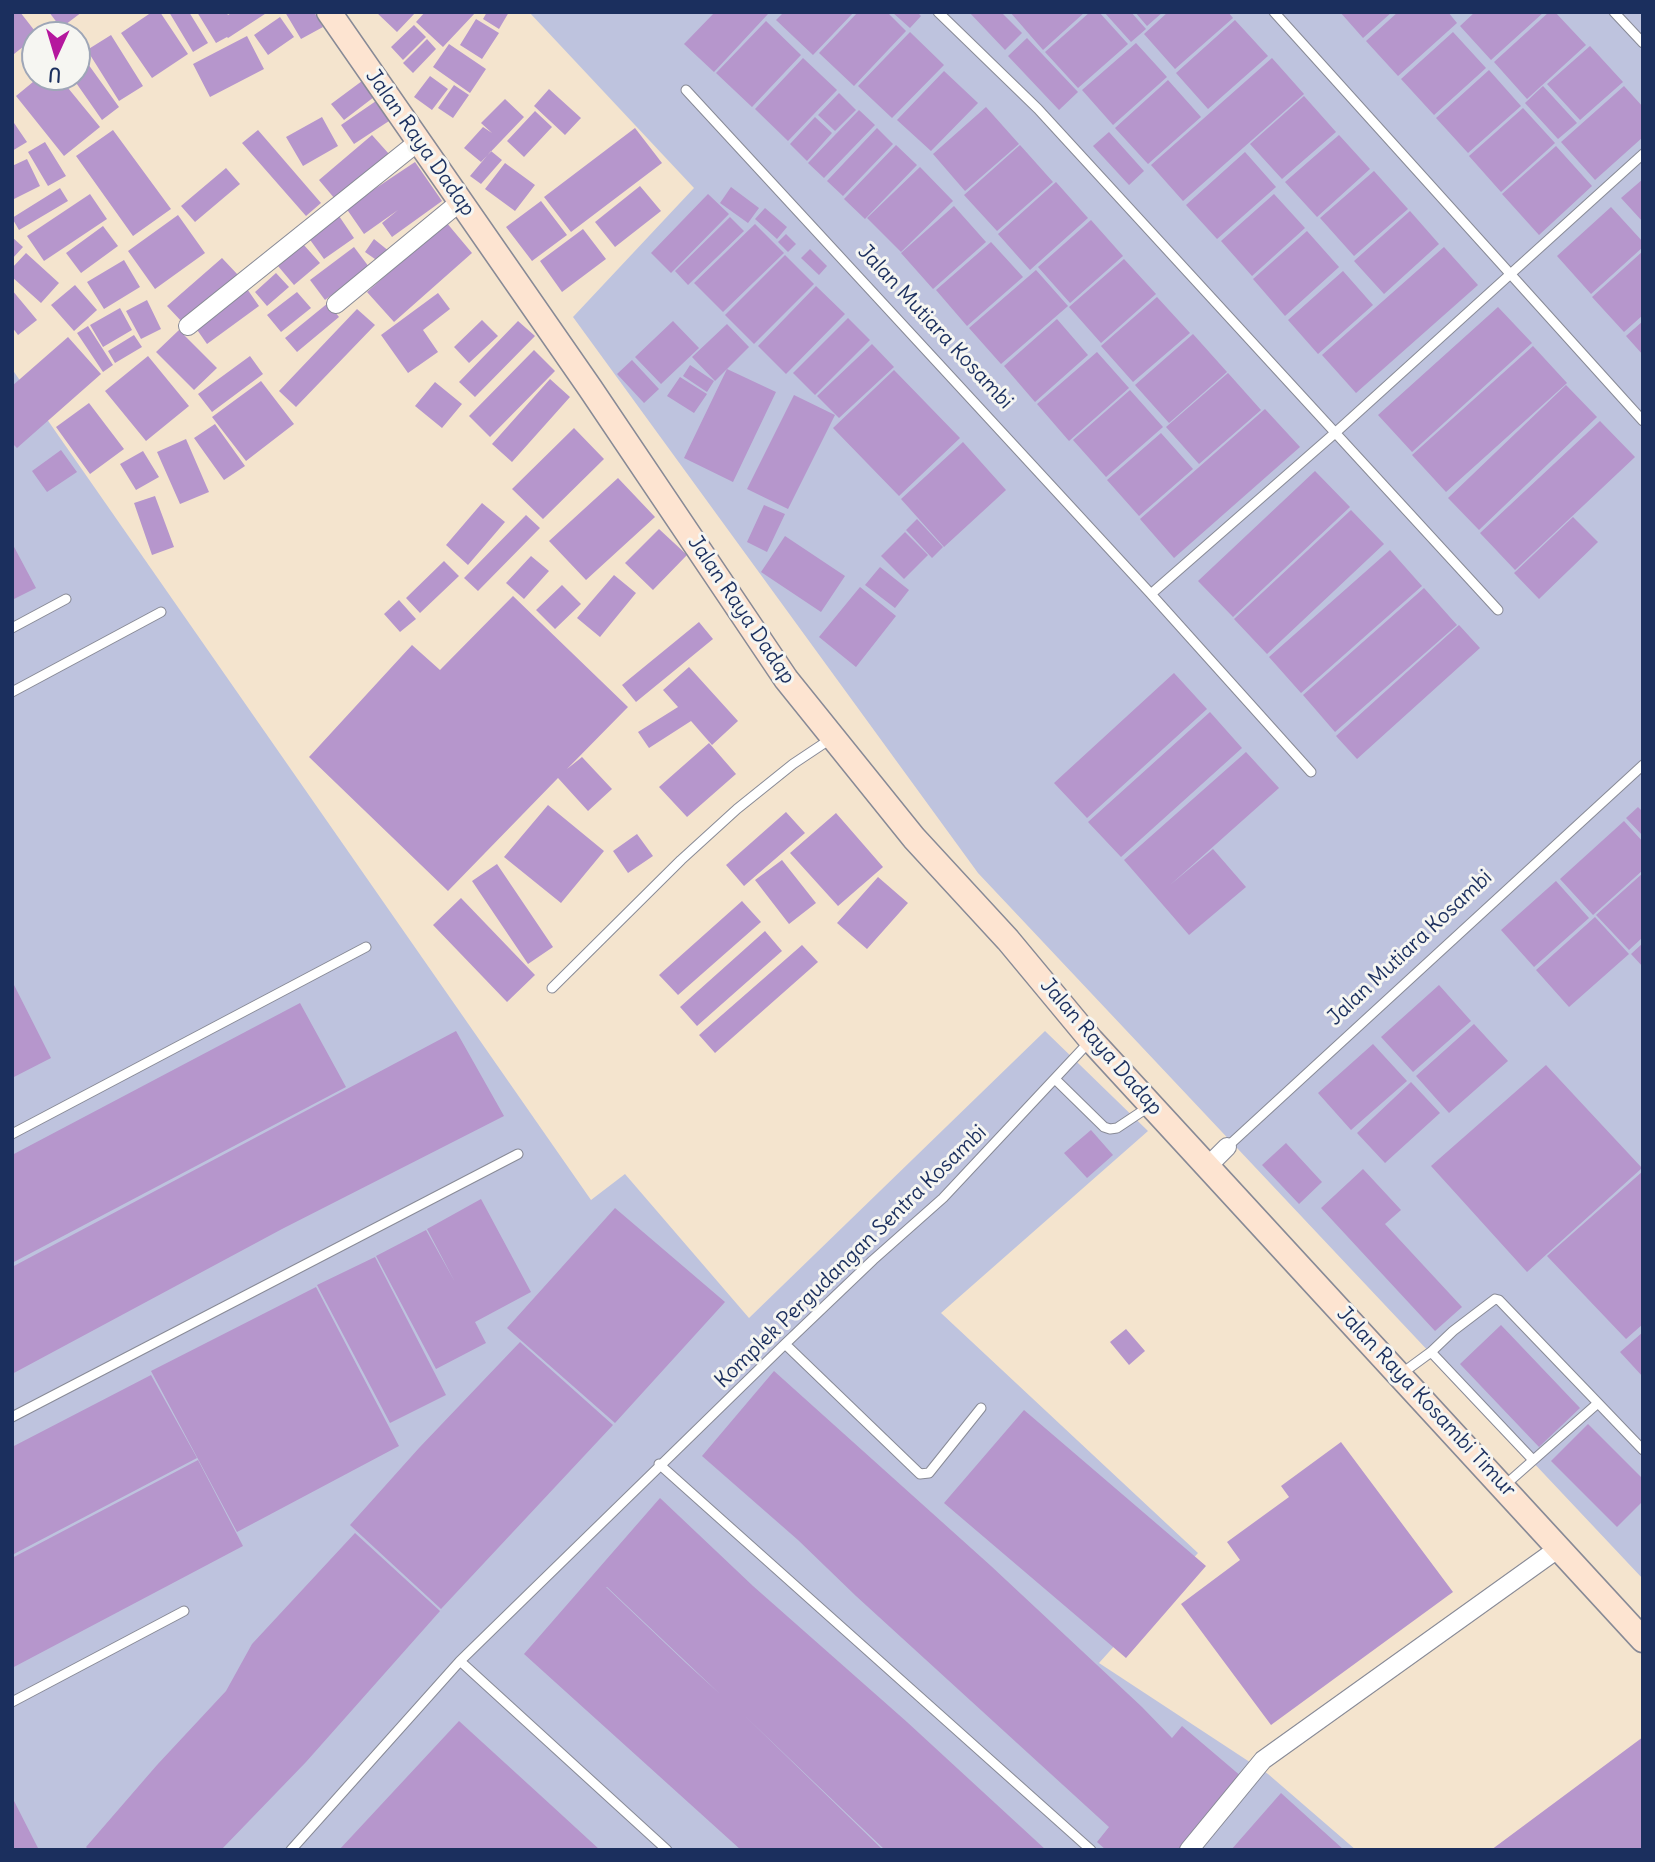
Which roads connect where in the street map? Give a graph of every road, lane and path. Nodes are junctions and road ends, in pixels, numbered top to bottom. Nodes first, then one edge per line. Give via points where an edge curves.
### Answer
1 (329, 12) edge
2 (938, 12) edge
3 (1274, 12) edge
4 (1614, 12) edge
5 (1643, 43) edge
6 (686, 90) dead end
7 (419, 141) junction
8 (1643, 154) edge
9 (461, 201) junction
10 (1511, 274) junction
11 (336, 304) dead end
12 (188, 326) dead end
13 (1643, 421) edge
14 (1335, 433) junction
15 (1151, 594) junction
16 (66, 599) dead end
17 (1498, 610) dead end
18 (161, 612) dead end
19 (12, 628) edge
20 (12, 692) edge
21 (834, 737) junction
22 (1641, 770) edge
23 (1311, 772) dead end
24 (366, 947) dead end
25 (552, 988) dead end
26 (1091, 1040) junction
27 (1055, 1079) junction
28 (1152, 1105) junction
29 (12, 1134) edge
30 (1227, 1147) joint
31 (518, 1154) dead end
32 (1208, 1166) junction
33 (785, 1345) junction
34 (1431, 1352) junction
35 (1401, 1374) junction
36 (1598, 1403) junction
37 (981, 1408) dead end
38 (12, 1417) edge
39 (1643, 1450) edge
40 (1533, 1460) junction
41 (659, 1464) junction
42 (1504, 1486) junction
43 (1559, 1548) junction
44 (184, 1611) dead end
45 (1643, 1640) edge
46 (460, 1661) junction
47 (12, 1702) edge
48 (290, 1850) edge
49 (667, 1850) edge
50 (1091, 1850) edge
51 (1189, 1850) edge

1 - 7 main road, Jalan Raya Dadap
2 - 14 lane via 1038,109
3 - 10 lane
4 - 5 lane
6 - 15 lane, Jalan Mutiara Kosambi
7 - 9 main road, Jalan Raya Dadap
7 - 12 street
8 - 10 lane
9 - 11 street
9 - 21 main road, Jalan Raya Dadap via 786,679
10 - 13 lane
10 - 14 lane
14 - 15 lane
14 - 17 lane
15 - 23 lane, Jalan Mutiara Kosambi
16 - 19 lane
18 - 20 lane
21 - 25 lane via 737,809
21 - 26 main road, Jalan Raya Dadap via 914,838
22 - 30 lane, Jalan Mutiara Kosambi
24 - 29 lane
26 - 27 lane, Komplek Pergudangan Sentra Kosambi
26 - 28 main road, Jalan Raya Dadap
27 - 28 lane via 1110,1129
27 - 33 lane, Komplek Pergudangan Sentra Kosambi via 943,1198
28 - 32 main road, Jalan Raya Dadap
30 - 32 street, Jalan Mutiara Kosambi
31 - 38 lane
32 - 35 main road, Jalan Raya Kosambi Timur
33 - 37 lane via 920,1474 929,1473
33 - 41 lane, Komplek Pergudangan Sentra Kosambi
34 - 35 lane
34 - 36 lane via 1491,1301 1499,1300
34 - 40 lane
35 - 42 main road, Jalan Raya Kosambi Timur
36 - 39 lane
36 - 40 lane
40 - 42 lane
41 - 46 lane, Komplek Pergudangan Sentra Kosambi
41 - 50 lane
42 - 43 main road, Jalan Raya Kosambi Timur
43 - 45 main road, Jalan Raya Kosambi Timur
43 - 51 street via 1263,1760
44 - 47 lane
46 - 48 lane, Komplek Pergudangan Sentra Kosambi
46 - 49 lane

